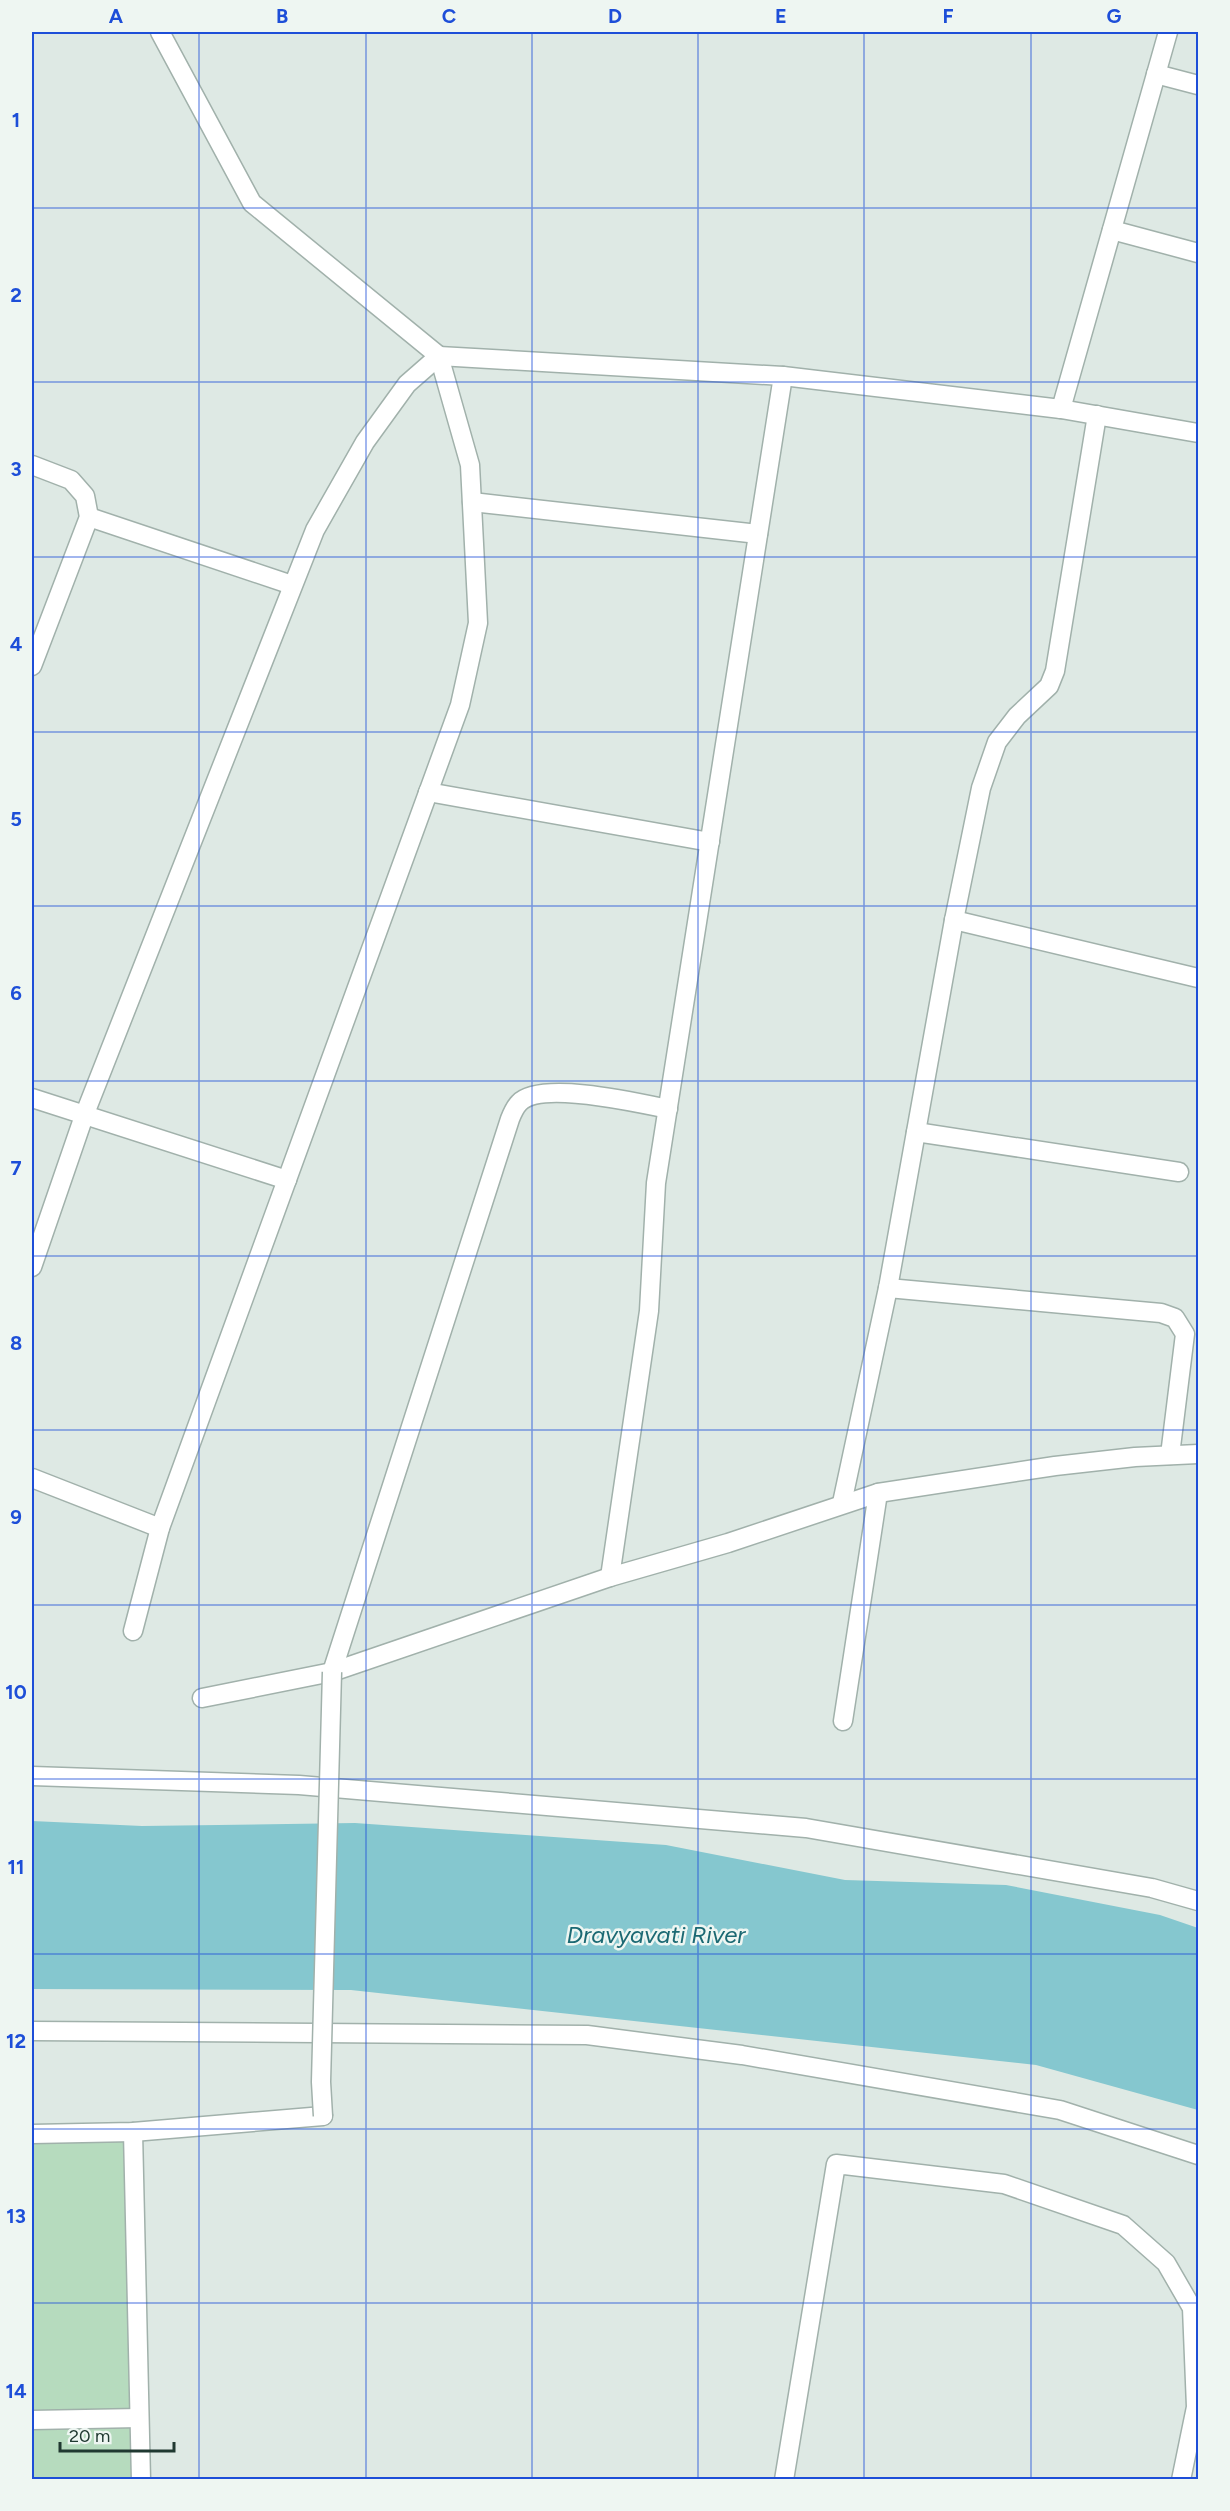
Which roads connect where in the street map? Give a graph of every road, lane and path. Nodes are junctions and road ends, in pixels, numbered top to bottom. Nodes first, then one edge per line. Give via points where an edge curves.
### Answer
1 (160, 32) edge
2 (1168, 32) edge
3 (1156, 74) junction
4 (1198, 85) edge
5 (1112, 230) junction
6 (1198, 253) edge
7 (439, 356) junction
8 (783, 376) junction
9 (1061, 409) junction
10 (1097, 415) junction
11 (1198, 433) edge
12 (32, 465) edge
13 (472, 502) junction
14 (89, 517) junction
15 (758, 534) junction
16 (292, 585) junction
17 (32, 666) edge
18 (428, 792) junction
19 (710, 842) junction
20 (954, 920) junction
21 (1198, 978) edge
22 (32, 1098) edge
23 (668, 1109) junction
24 (84, 1116) junction
25 (916, 1132) junction
26 (1179, 1172) dead end
27 (287, 1180) junction
28 (32, 1267) edge
29 (888, 1288) junction
30 (1198, 1454) edge
31 (1170, 1455) junction
32 (32, 1478) edge
33 (878, 1493) junction
34 (842, 1503) junction
35 (160, 1528) junction
36 (610, 1577) junction
37 (133, 1631) dead end
38 (332, 1672) junction
39 (202, 1698) dead end
40 (843, 1721) dead end
41 (32, 1776) edge
42 (1198, 1901) edge
43 (32, 2031) edge
44 (133, 2132) junction
45 (32, 2134) edge
46 (1198, 2155) edge
47 (1197, 2408) edge
48 (139, 2418) junction
49 (32, 2420) edge
50 (141, 2480) edge
51 (784, 2480) edge
52 (1181, 2480) edge

1 - 7 street via 252,203
2 - 3 street
3 - 4 street
3 - 5 street
5 - 6 street
5 - 9 street
7 - 8 street
7 - 13 street via 470,465
7 - 16 street via 407,384 365,442 315,530
8 - 9 street
8 - 15 street
9 - 10 street
10 - 11 street
10 - 20 street via 1054,671 1049,686 1017,716 997,742 981,788
12 - 14 street via 71,480 85,496
13 - 15 street
13 - 18 street via 478,623 460,705
14 - 16 street
14 - 17 street
15 - 19 street
16 - 24 street
18 - 19 street
18 - 27 street
19 - 23 street
20 - 21 street
20 - 25 street
22 - 24 street
23 - 36 street via 656,1184 649,1311
23 - 38 street via 599,1095 538,1094 519,1102 510,1119
24 - 27 street
24 - 28 street
25 - 26 street
25 - 29 street
27 - 35 street
29 - 31 street via 1161,1313 1175,1318 1185,1334
29 - 34 street
30 - 31 street
31 - 33 street via 1055,1466
32 - 35 street
33 - 34 street
33 - 40 street
34 - 36 street via 728,1543
35 - 37 street
36 - 38 street
38 - 39 street
38 - 44 street, bridge via 322,2116
41 - 42 street via 299,1785 806,1828 1152,1888
43 - 46 street via 587,2035 742,2055 1060,2110
44 - 45 street
44 - 48 street
47 - 51 street via 1192,2308 1166,2263 1123,2225 1004,2184 836,2164
47 - 52 street
48 - 49 street
48 - 50 street

